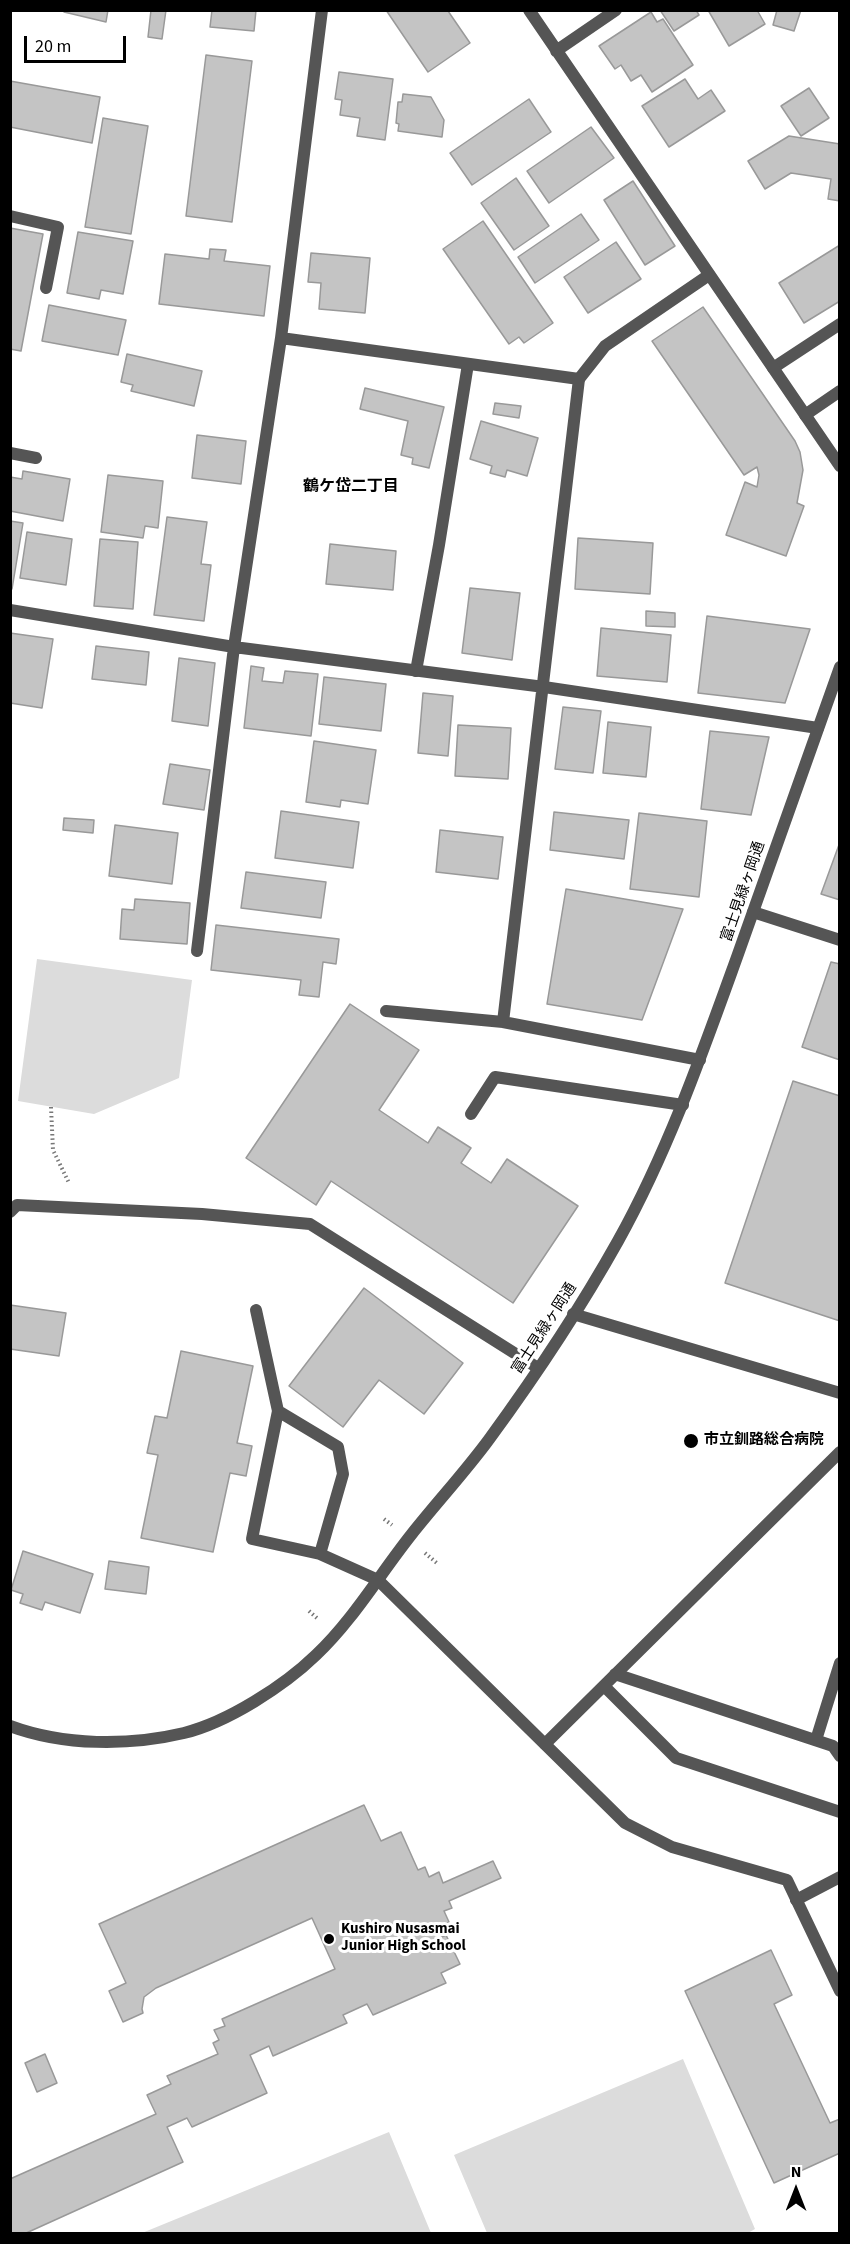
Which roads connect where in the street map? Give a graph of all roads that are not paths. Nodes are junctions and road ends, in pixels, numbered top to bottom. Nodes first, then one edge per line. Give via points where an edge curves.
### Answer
1 (322, 10) edge
2 (529, 10) edge
3 (616, 10) edge
4 (556, 51) junction
5 (10, 216) edge
6 (709, 275) junction
7 (46, 288) dead end
8 (840, 324) edge
9 (281, 338) junction
10 (468, 364) junction
11 (773, 368) junction
12 (579, 379) junction
13 (840, 391) edge
14 (805, 415) junction
15 (10, 453) edge
16 (36, 458) dead end
17 (840, 466) edge
18 (10, 610) edge
19 (234, 647) junction
20 (840, 667) edge
21 (416, 671) junction
22 (544, 687) junction
23 (818, 728) junction
24 (753, 912) junction
25 (840, 940) edge
26 (197, 951) dead end
27 (386, 1011) dead end
28 (503, 1022) junction
29 (700, 1060) junction
30 (683, 1105) junction
31 (471, 1114) dead end
32 (10, 1212) edge
33 (256, 1310) dead end
34 (573, 1314) junction
35 (538, 1368) junction
36 (840, 1393) edge
37 (278, 1411) junction
38 (840, 1452) edge
39 (320, 1554) junction
40 (378, 1580) junction
41 (840, 1663) edge
42 (615, 1674) junction
43 (603, 1686) junction
44 (10, 1726) edge
45 (816, 1740) junction
46 (545, 1744) junction
47 (840, 1756) edge
48 (840, 1812) edge
49 (840, 1877) edge
50 (796, 1900) junction
51 (840, 1991) edge

1 - 9 street
2 - 4 street
3 - 4 street
4 - 6 street
5 - 7 street via 58,227
6 - 11 street
6 - 12 street via 605,346
8 - 11 street
9 - 10 street
9 - 19 street
10 - 12 street
10 - 21 street
11 - 14 street
12 - 22 street
13 - 14 street
14 - 17 street
15 - 16 street
18 - 19 street
19 - 21 street
19 - 26 street
20 - 23 street, 富士見緑ヶ岡通
21 - 22 street
22 - 23 street
22 - 28 street
23 - 24 street, 富士見緑ヶ岡通
24 - 25 street
24 - 29 street, 富士見緑ヶ岡通
27 - 28 street
28 - 29 street
29 - 30 street, 富士見緑ヶ岡通
30 - 31 street via 495,1077
30 - 34 street, 富士見緑ヶ岡通 via 618,1240
32 - 35 street via 17,1205 310,1224
33 - 37 street
34 - 35 street, 富士見緑ヶ岡通
34 - 36 street
35 - 40 street, 富士見緑ヶ岡通 via 489,1440
37 - 39 street via 338,1447 344,1474
37 - 39 street via 252,1539
38 - 42 street
39 - 40 street
40 - 44 street, 富士見緑ヶ岡通 via 336,1634 298,1672 224,1717 186,1732 130,1741 75,1740 35,1735
40 - 46 street
41 - 45 street
42 - 43 street
42 - 45 street
43 - 46 street
43 - 48 street via 676,1758
45 - 47 street via 833,1746
46 - 50 street via 625,1823 672,1847 787,1880
49 - 50 street
50 - 51 street

